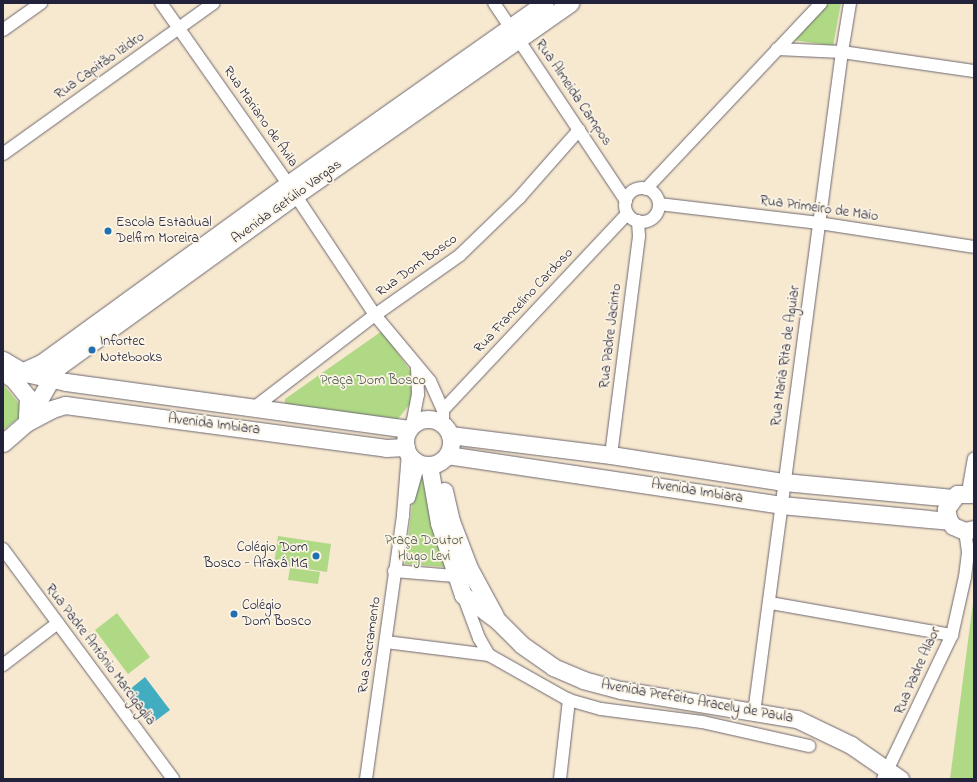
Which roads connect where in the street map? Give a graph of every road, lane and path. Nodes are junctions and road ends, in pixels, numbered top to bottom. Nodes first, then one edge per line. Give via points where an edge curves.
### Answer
1 (41, 3) edge
2 (161, 3) edge
3 (214, 3) edge
4 (494, 3) edge
5 (545, 3) edge
6 (570, 3) edge
7 (821, 3) edge
8 (850, 3) edge
9 (180, 28) junction
10 (3, 30) edge
11 (514, 33) junction
12 (777, 49) junction
13 (842, 52) junction
14 (974, 71) edge
15 (579, 130) junction
16 (3, 154) edge
17 (646, 189) junction
18 (292, 190) junction
19 (626, 201) junction
20 (659, 204) junction
21 (627, 214) junction
22 (638, 222) junction
23 (819, 224) junction
24 (974, 247) edge
25 (375, 315) junction
26 (3, 360) edge
27 (417, 367) junction
28 (13, 372) edge
29 (49, 379) junction
30 (136, 391) junction
31 (255, 407) junction
32 (132, 415) junction
33 (26, 423) junction
34 (445, 423) junction
35 (410, 427) junction
36 (3, 443) edge
37 (611, 455) junction
38 (424, 458) junction
39 (974, 459) edge
40 (784, 482) junction
41 (971, 493) edge
42 (952, 498) junction
43 (781, 505) junction
44 (949, 521) junction
45 (445, 522) junction
46 (970, 530) edge
47 (3, 549) edge
48 (394, 571) junction
49 (455, 576) junction
50 (463, 595) junction
51 (770, 603) junction
52 (498, 621) junction
53 (58, 623) junction
54 (952, 634) junction
55 (386, 642) junction
56 (490, 655) junction
57 (3, 665) edge
58 (569, 700) junction
59 (754, 713) junction
60 (809, 746) dead end
61 (890, 776) edge
62 (174, 779) edge
63 (366, 779) edge
64 (560, 779) edge

1 - 10 street
2 - 9 street, Rua Mariano de Ávila
3 - 9 street, Rua Capitão Izidro
4 - 11 street, Rua Almeida Campos
5 - 11 main road, Avenida Getúlio Vargas
6 - 11 main road, Avenida Getúlio Vargas
7 - 12 street
8 - 13 street, Rua Maria Rita de Aguiar
9 - 16 street, Rua Capitão Izidro
9 - 18 street, Rua Mariano de Ávila
11 - 15 street, Rua Almeida Campos
11 - 18 main road, Avenida Getúlio Vargas
12 - 13 street
12 - 17 street
13 - 14 street
13 - 23 street, Rua Maria Rita de Aguiar
15 - 19 street, Rua Almeida Campos
15 - 25 street, Rua Dom Bosco via 488,231 460,255
17 - 19 street via 632,192
17 - 20 street via 655,195
18 - 25 street, Rua Mariano de Ávila
18 - 28 main road, Avenida Getúlio Vargas via 43,362
18 - 29 main road, Avenida Getúlio Vargas via 58,367
19 - 21 street
20 - 22 street via 652,218
20 - 23 street, Rua Primeiro de Maio
21 - 22 street
21 - 34 street, Rua Francelino Cardoso
22 - 37 street, Rua Padre Jacinto via 639,236
23 - 24 street, Rua Primeiro de Maio
23 - 40 street, Rua Maria Rita de Aguiar
25 - 27 street, Rua Mariano de Ávila
25 - 31 street, Rua Dom Bosco
26 - 28 main road
27 - 34 street, Rua Mariano de Ávila via 430,381
27 - 35 street via 418,395
28 - 29 main road, Avenida Imbiara
28 - 33 main road via 28,398
29 - 30 main road, Avenida Imbiara
29 - 33 main road, Avenida Getúlio Vargas
30 - 31 main road, Avenida Imbiara
30 - 32 main road
31 - 35 main road, Avenida Imbiara
32 - 33 main road, Avenida Imbiara via 65,405
32 - 38 main road, Avenida Imbiara via 386,448
33 - 36 main road
34 - 35 main road, Avenida Imbiara via 424,419
34 - 37 main road, Avenida Imbiara
34 - 38 main road via 451,446
35 - 38 main road
37 - 40 main road, Avenida Imbiara
38 - 43 main road, Avenida Imbiara
38 - 45 main road, Avenida Prefeito Aracely de Paula
38 - 48 street, Rua Sacramento via 403,515
39 - 41 street
40 - 42 main road, Avenida Imbiara
40 - 43 street, Rua Maria Rita de Aguiar
41 - 42 main road
42 - 44 main road via 946,509
43 - 44 main road, Avenida Imbiara
43 - 51 street, Rua Maria Rita de Aguiar
44 - 46 main road via 953,526
45 - 49 main road, Avenida Prefeito Aracely de Paula
45 - 52 main road, Avenida Prefeito Aracely de Paula
46 - 54 street, Rua Padre Alaor via 964,577
47 - 53 street, Rua Padre Antônio Marcigaglia
48 - 49 street
48 - 55 street, Rua Sacramento
49 - 50 main road, Avenida Prefeito Aracely de Paula
50 - 52 main road, Avenida Prefeito Aracely de Paula
50 - 56 street, Avenida Prefeito Aracely de Paula via 479,638
51 - 54 street
51 - 59 street, Rua Maria Rita de Aguiar
52 - 59 main road, Avenida Prefeito Aracely de Paula via 522,646 553,667 583,680 621,690
53 - 57 street
53 - 62 street, Rua Padre Antônio Marcigaglia
54 - 61 street, Rua Padre Alaor
55 - 56 street
55 - 63 street, Rua Sacramento
56 - 58 street, Avenida Prefeito Aracely de Paula
58 - 60 street, Avenida Prefeito Aracely de Paula via 601,709 702,722
58 - 64 street
59 - 61 main road, Avenida Prefeito Aracely de Paula via 797,719 826,731

